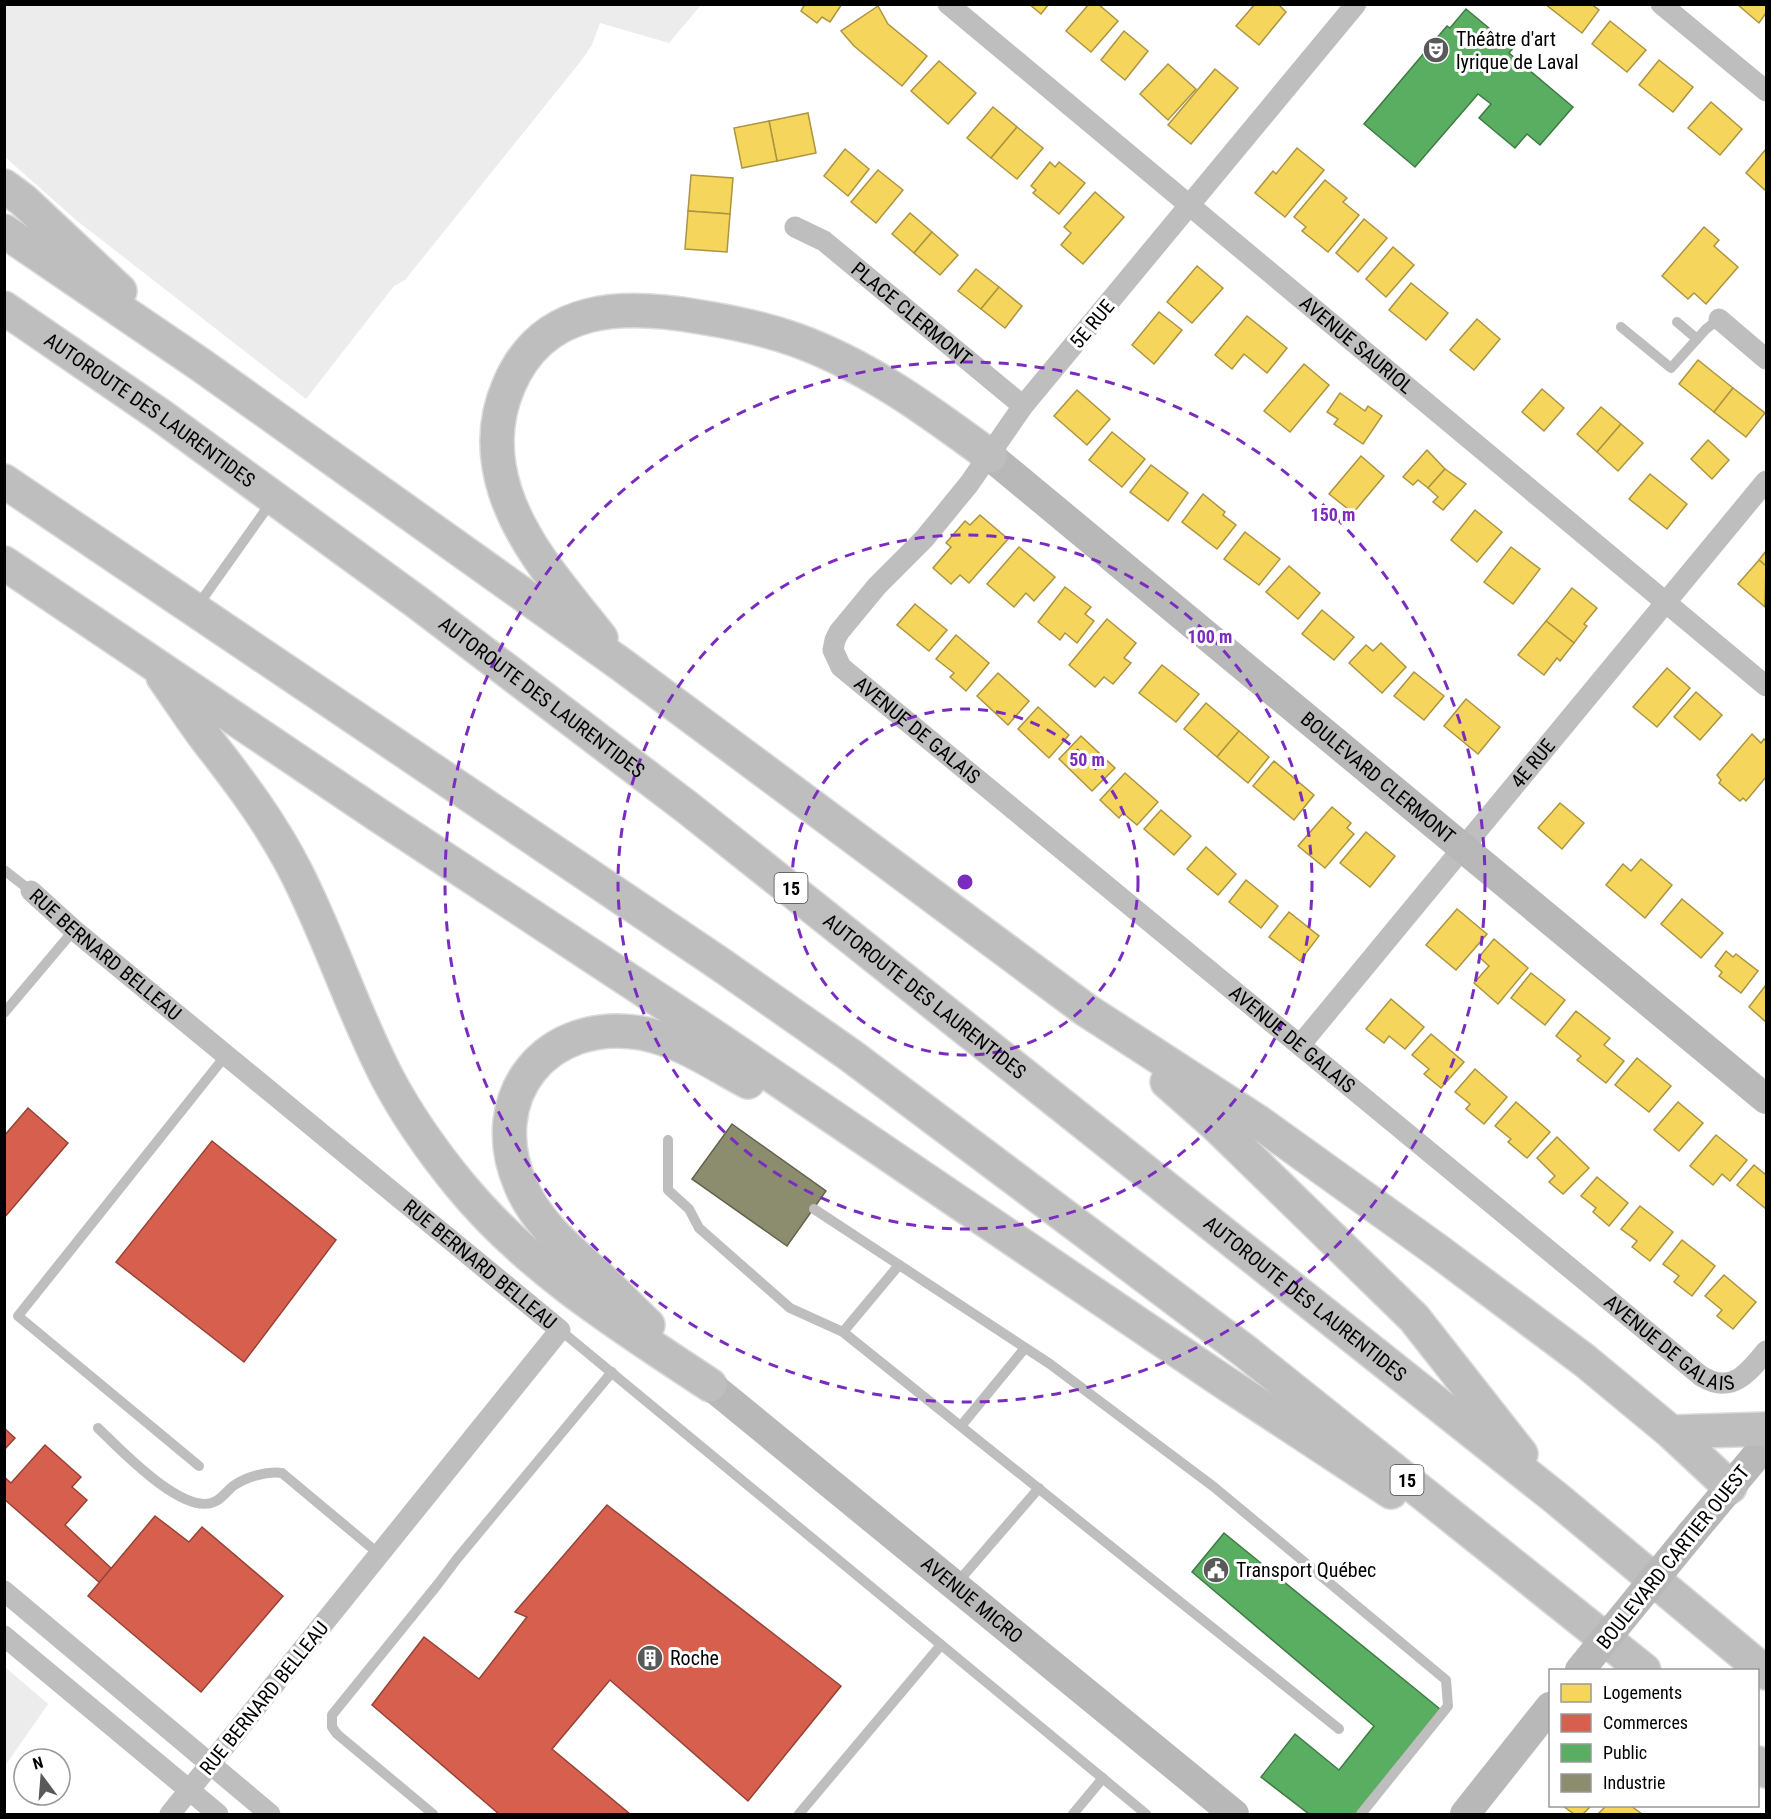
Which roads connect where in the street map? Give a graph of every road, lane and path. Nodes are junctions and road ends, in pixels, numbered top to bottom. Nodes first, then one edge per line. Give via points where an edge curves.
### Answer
1 (948, 4) edge
2 (1661, 4) edge
3 (1347, 8) edge
4 (1767, 91) edge
5 (4, 186) edge
6 (1189, 206) junction
7 (795, 227) dead end
8 (4, 231) edge
9 (4, 308) edge
10 (1719, 319) joint
11 (1677, 322) dead end
12 (1621, 327) dead end
13 (1697, 339) junction
14 (1767, 359) edge
15 (201, 365) junction
16 (1023, 406) junction
17 (990, 456) junction
18 (4, 481) edge
19 (1767, 481) edge
20 (274, 498) junction
21 (4, 563) edge
22 (1665, 603) junction
23 (195, 610) junction
24 (833, 645) joint
25 (152, 662) junction
26 (622, 665) junction
27 (1767, 686) edge
28 (1462, 849) junction
29 (4, 870) edge
30 (31, 891) joint
31 (74, 930) junction
32 (1086, 1010) junction
33 (4, 1013) edge
34 (1301, 1044) junction
35 (226, 1055) junction
36 (1767, 1099) edge
37 (668, 1140) dead end
38 (904, 1166) junction
39 (814, 1209) dead end
40 (899, 1265) junction
41 (560, 1330) junction
42 (843, 1332) junction
43 (1025, 1348) junction
44 (1767, 1351) edge
45 (612, 1372) junction
46 (710, 1385) junction
47 (961, 1426) junction
48 (98, 1428) dead end
49 (1767, 1429) edge
50 (1671, 1432) junction
51 (1767, 1444) edge
52 (199, 1466) dead end
53 (1730, 1486) junction
54 (1039, 1488) junction
55 (1556, 1498) junction
56 (379, 1554) junction
57 (955, 1586) junction
58 (4, 1591) edge
59 (1568, 1608) junction
60 (4, 1636) edge
61 (941, 1645) junction
62 (1582, 1669) edge
63 (1642, 1669) edge
64 (1767, 1673) edge
65 (1549, 1710) edge
66 (1339, 1730) dead end
67 (210, 1766) junction
68 (1103, 1778) junction
69 (190, 1791) junction
70 (170, 1815) edge
71 (218, 1815) edge
72 (270, 1815) edge
73 (433, 1815) edge
74 (799, 1815) edge
75 (1073, 1815) edge
76 (1146, 1815) edge
77 (1234, 1815) edge
78 (1361, 1815) edge
79 (1465, 1815) edge

1 - 6 street, AVENUE SAURIOL
2 - 4 street
3 - 6 street, 5E RUE
5 - 15 highway
6 - 16 street, 5E RUE
6 - 22 street, AVENUE SAURIOL
7 - 16 street, PLACE CLERMONT via 824,241
8 - 15 highway
9 - 20 highway, AUTOROUTE DES LAURENTIDES / 15
10 - 13 lane
10 - 14 street
11 - 13 lane
12 - 13 lane via 1671,368
15 - 26 highway
16 - 17 street, 5E RUE
17 - 24 street, 5E RUE via 924,539 877,586
17 - 26 highway via 866,372 783,336 719,320 646,310 603,312 563,325 534,346 512,377 498,423 499,468 530,545
17 - 28 street, BOULEVARD CLERMONT
18 - 23 highway, 15
19 - 22 street, 4E RUE
20 - 23 lane
20 - 55 highway, AUTOROUTE DES LAURENTIDES / 15 via 777,877
21 - 25 highway
22 - 27 street, AVENUE SAURIOL
22 - 28 street, 4E RUE
23 - 59 highway, 15 via 850,1055 1246,1352
24 - 34 street, AVENUE DE GALAIS via 841,667
25 - 38 highway
25 - 46 highway via 282,846 389,1080 414,1125 444,1166 497,1225 544,1268 582,1299
26 - 32 highway
28 - 34 street, 4E RUE
28 - 36 street, BOULEVARD CLERMONT
29 - 30 lane, RUE BERNARD BELLEAU
30 - 31 street, RUE BERNARD BELLEAU
31 - 33 lane
31 - 35 street, RUE BERNARD BELLEAU
32 - 50 highway via 1248,1115 1429,1244 1526,1315
32 - 55 highway via 1218,1127 1414,1318
34 - 44 street, AVENUE DE GALAIS via 1701,1376 1714,1382 1737,1381
35 - 41 street, RUE BERNARD BELLEAU
35 - 52 lane via 18,1316
37 - 42 lane via 668,1190 689,1209 699,1228 790,1308
38 - 46 highway via 693,1052 655,1036 620,1031 589,1033 553,1049 532,1068 514,1101 509,1137 514,1168 530,1203 567,1249
38 - 59 highway
39 - 40 lane
40 - 42 lane
40 - 43 lane
41 - 45 lane
41 - 56 street, RUE BERNARD BELLEAU
42 - 47 lane
43 - 47 lane
43 - 78 lane via 1214,1486 1446,1680 1448,1706
45 - 61 lane
45 - 73 lane via 332,1714 331,1723 337,1734
46 - 57 street, AVENUE MICRO
47 - 54 lane
48 - 56 lane via 168,1490 200,1503 213,1503 247,1479 282,1473
49 - 50 highway
50 - 53 highway
51 - 53 street, BOULEVARD CARTIER OUEST
53 - 62 street, BOULEVARD CARTIER OUEST, bridge
54 - 57 lane
54 - 66 lane
55 - 64 highway, AUTOROUTE DES LAURENTIDES / 15
56 - 67 street, RUE BERNARD BELLEAU
57 - 77 street, AVENUE MICRO
58 - 67 street
59 - 63 highway, 15
60 - 69 street
61 - 68 lane
61 - 74 lane
65 - 79 street
67 - 69 street, RUE BERNARD BELLEAU
67 - 72 street
68 - 75 lane
68 - 76 lane
69 - 70 street, RUE BERNARD BELLEAU
69 - 71 street

